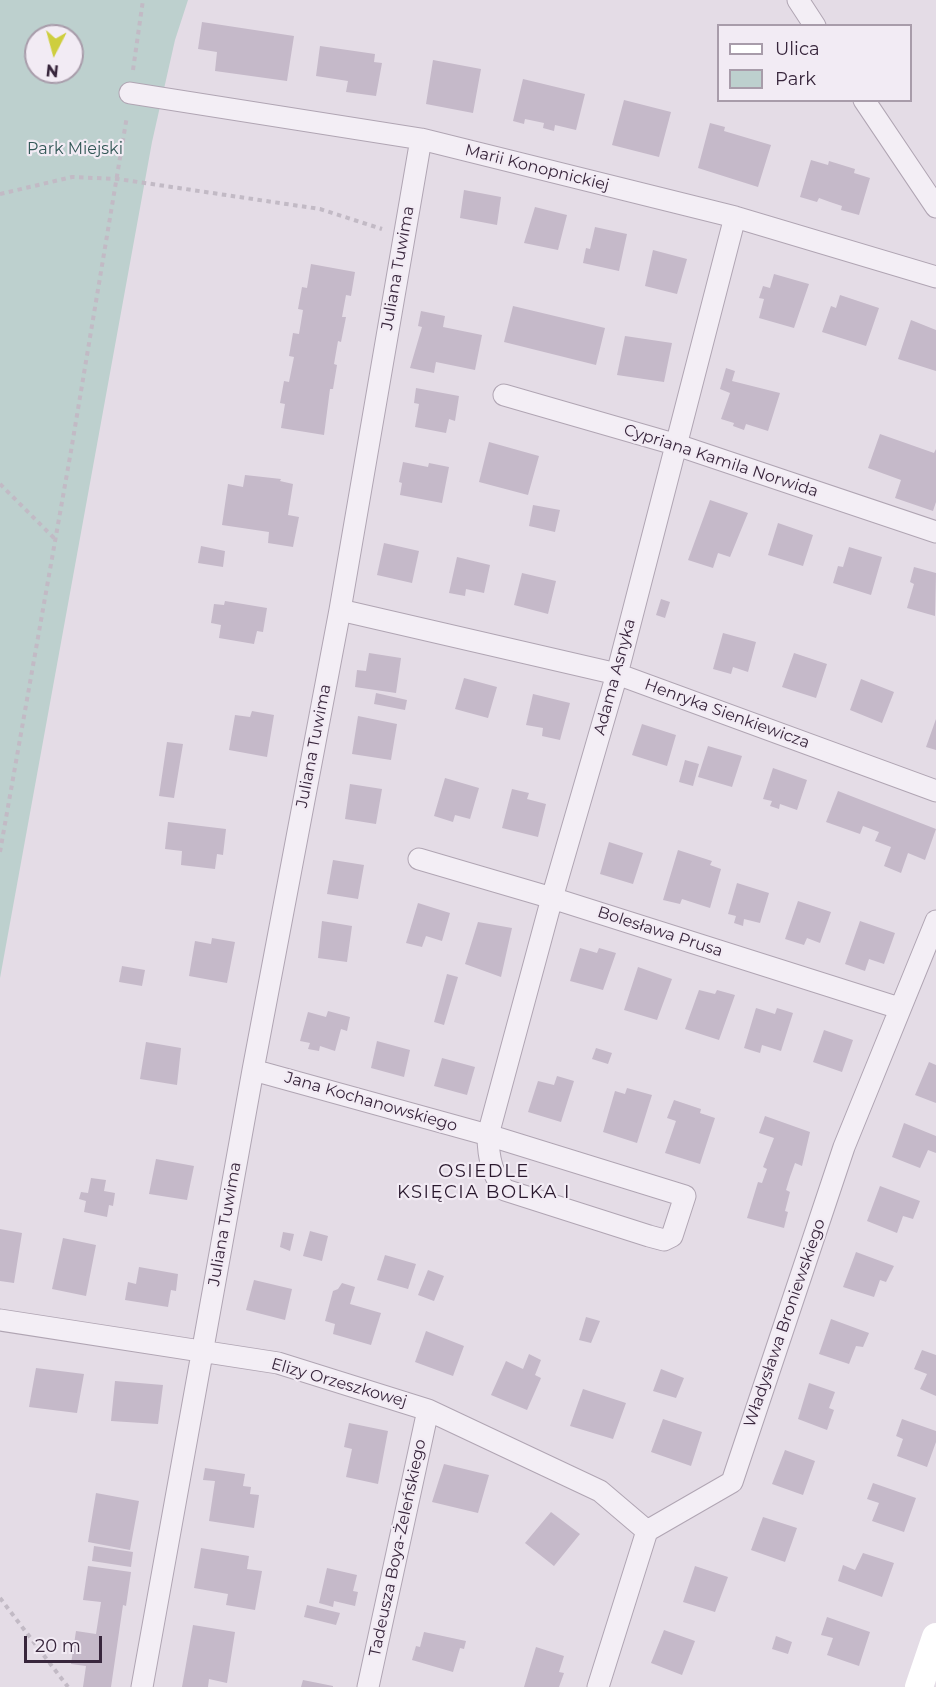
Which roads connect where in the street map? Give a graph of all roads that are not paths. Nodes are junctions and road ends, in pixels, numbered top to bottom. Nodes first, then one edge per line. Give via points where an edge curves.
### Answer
1 (798, 0) edge
2 (814, 24) edge
3 (130, 93) road end
4 (865, 102) edge
5 (421, 140) junction
6 (936, 207) edge
7 (735, 218) junction
8 (936, 278) edge
9 (504, 395) dead end
10 (674, 444) junction
11 (936, 532) edge
12 (340, 610) junction
13 (617, 674) junction
14 (936, 791) edge
15 (419, 860) dead end
16 (552, 898) junction
17 (936, 921) edge
18 (899, 1008) junction
19 (253, 1070) junction
20 (488, 1135) junction
21 (0, 1320) edge
22 (202, 1352) junction
23 (428, 1410) junction
24 (647, 1531) junction
25 (936, 1637) edge
26 (142, 1687) edge
27 (368, 1687) edge
28 (598, 1687) edge
29 (920, 1687) edge

1 - 2 street
3 - 5 street, Marii Konopnickiej
4 - 6 street
5 - 7 street, Marii Konopnickiej
5 - 12 street, Juliana Tuwima
7 - 8 street, Marii Konopnickiej
7 - 10 street, Adama Asnyka
9 - 10 street, Cypriana Kamila Norwida
10 - 11 street, Cypriana Kamila Norwida
10 - 13 street, Adama Asnyka
12 - 13 street, Henryka Sienkiewicza
12 - 19 street, Juliana Tuwima
13 - 14 street, Henryka Sienkiewicza
13 - 16 street, Adama Asnyka
15 - 16 street, Bolesława Prusa
16 - 18 street, Bolesława Prusa
16 - 20 street, Adama Asnyka
17 - 18 street, Władysława Broniewskiego
18 - 24 street, Władysława Broniewskiego via 844,1147 732,1482
19 - 20 street, Jana Kochanowskiego
19 - 22 street, Juliana Tuwima
20 - 20 street, Jana Kochanowskiego via 492,1168 506,1190 649,1236 664,1240 672,1236 685,1196
21 - 22 street, Elizy Orzeszkowej
22 - 23 street, Elizy Orzeszkowej via 278,1363
22 - 26 street, Juliana Tuwima
23 - 24 street, Elizy Orzeszkowej via 600,1491
23 - 27 street, Tadeusza Boya-Żeleńskiego
24 - 28 street
25 - 29 main road

